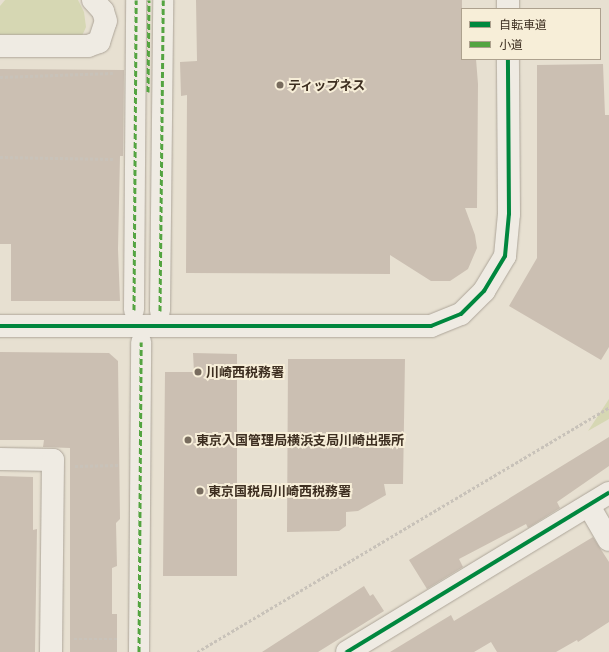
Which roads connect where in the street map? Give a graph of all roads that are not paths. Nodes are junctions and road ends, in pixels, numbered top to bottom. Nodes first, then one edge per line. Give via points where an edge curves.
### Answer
1 (93, 0) edge
2 (136, 0) edge
3 (149, 0) edge
4 (163, 0) edge
5 (0, 46) edge
6 (508, 60) edge
7 (148, 92) dead end
8 (134, 310) dead end
9 (160, 310) dead end
10 (0, 326) edge
11 (141, 342) dead end
12 (0, 459) edge
13 (609, 493) edge
14 (589, 506) junction
15 (609, 540) edge
16 (51, 652) edge
17 (138, 652) edge
18 (347, 652) edge

1 - 5 street via 103,11 106,21 105,32 99,42 88,46
2 - 8 street
3 - 7 street
4 - 9 street
6 - 10 street via 509,214 505,256 484,291 461,314 431,326
11 - 17 street
12 - 16 street via 53,460
13 - 14 street
14 - 15 street
14 - 18 street

